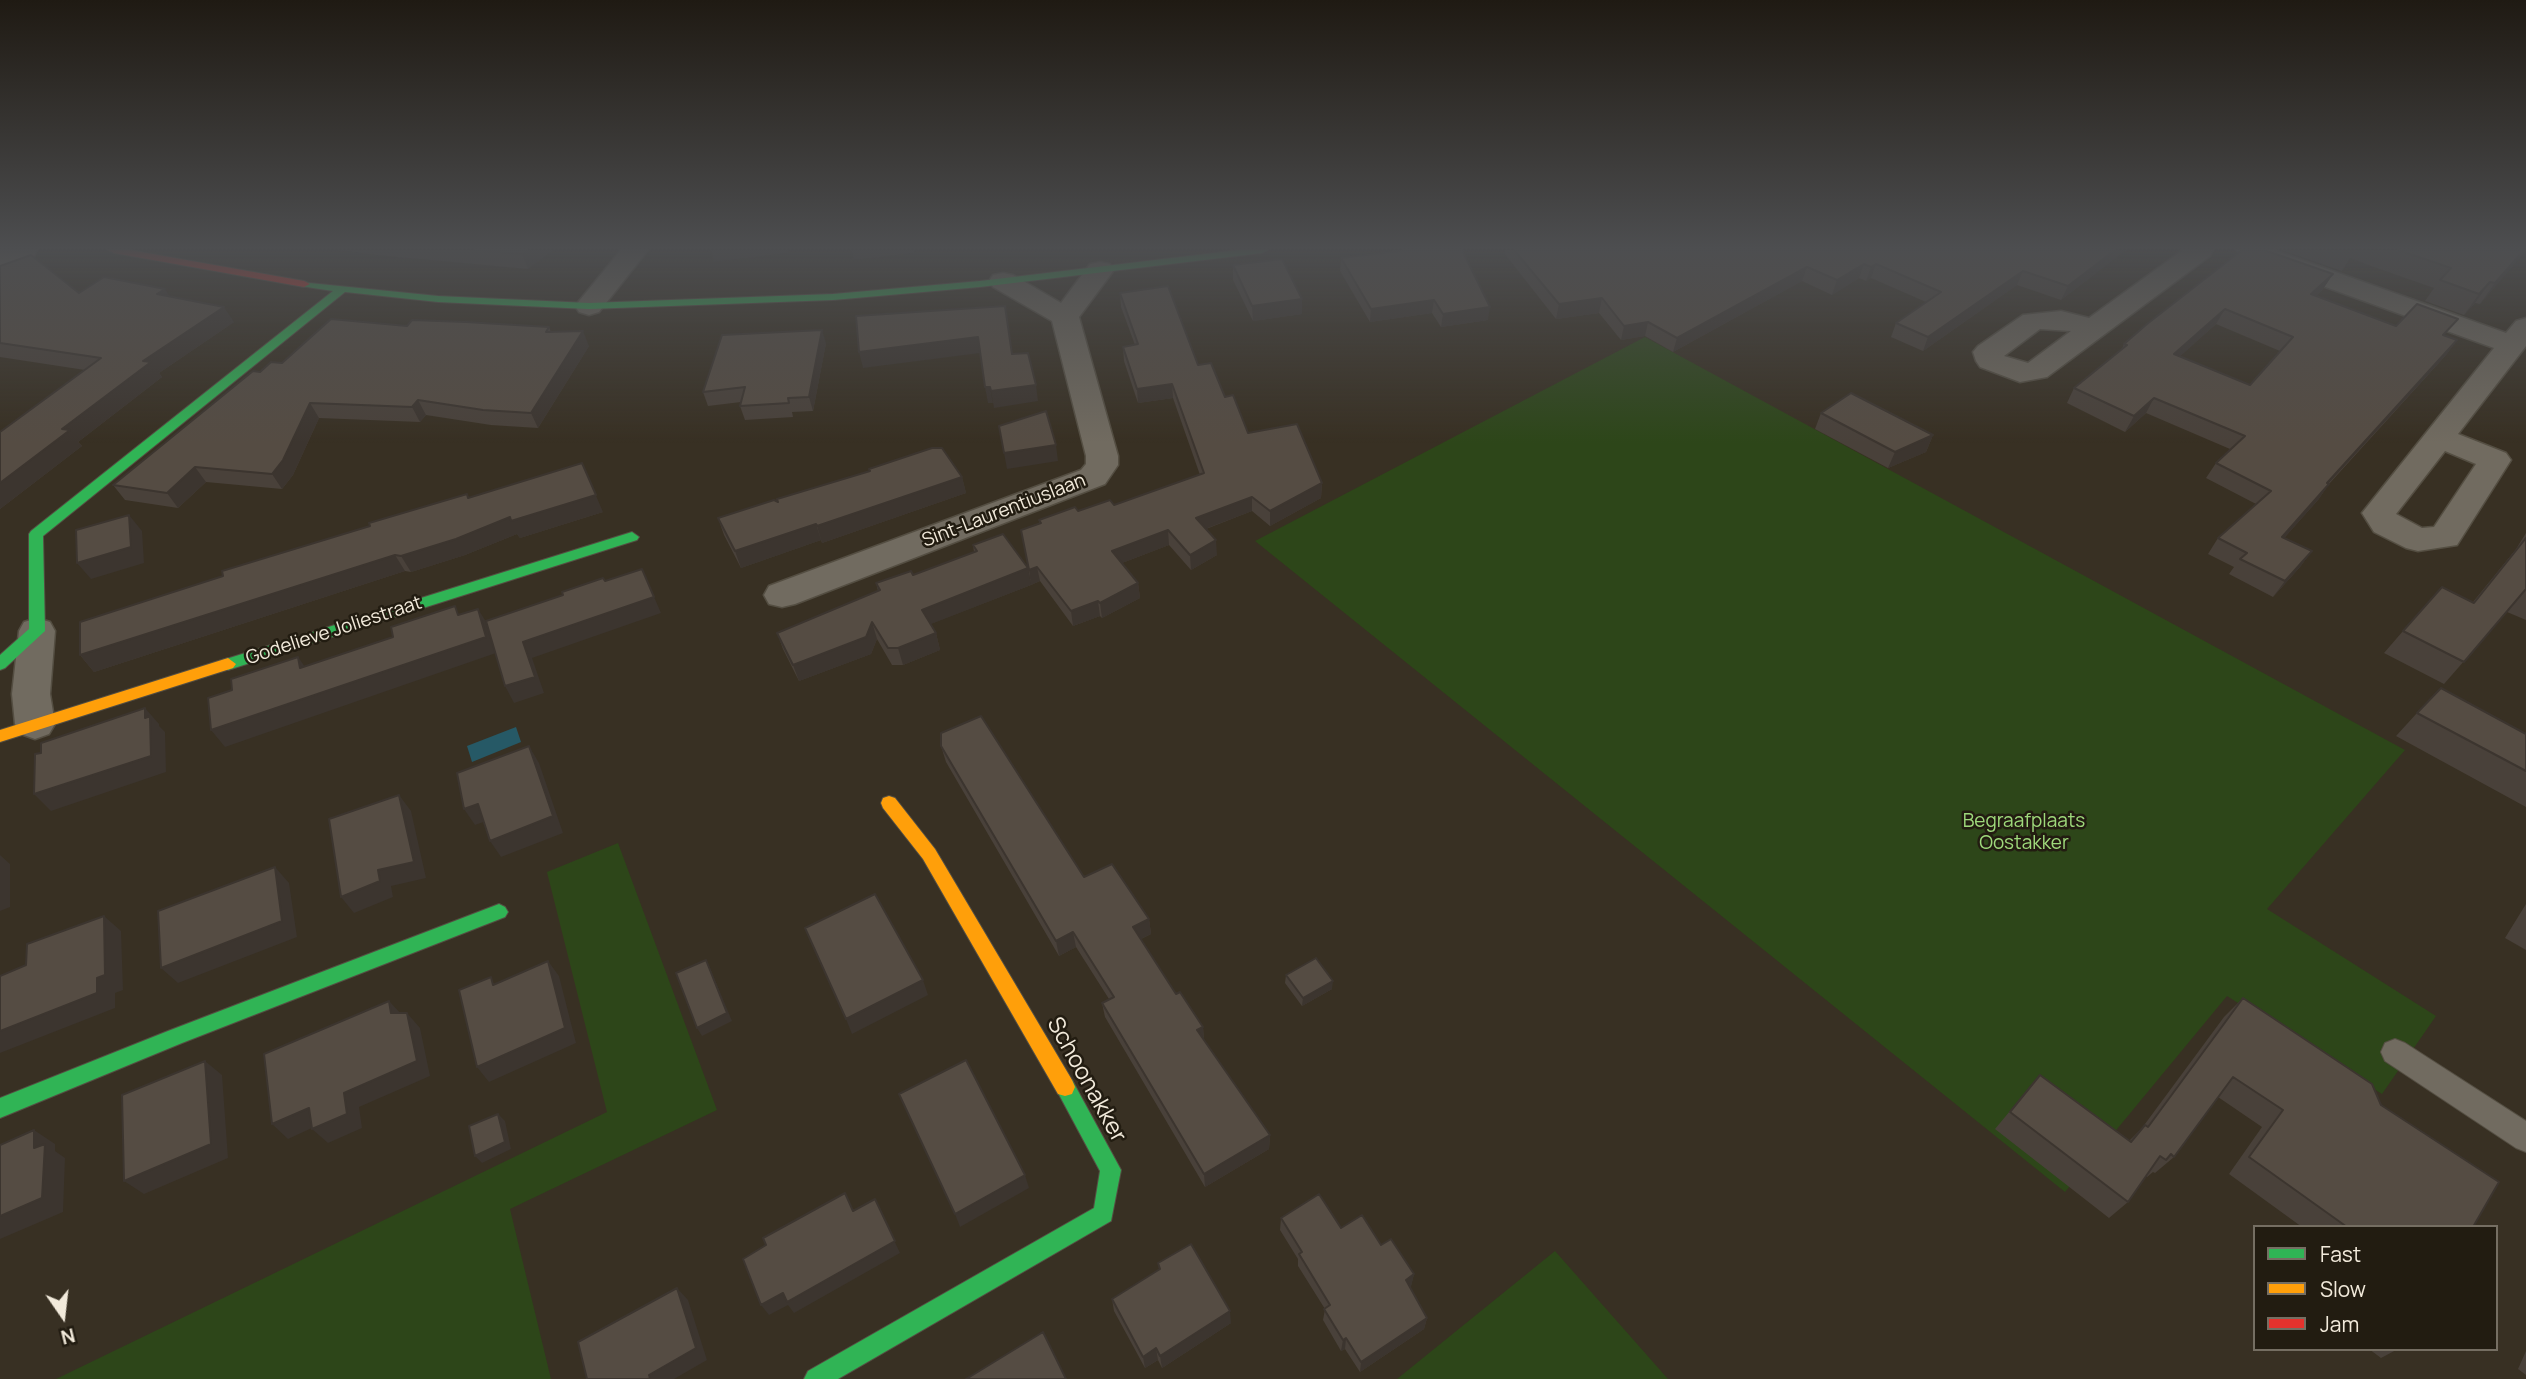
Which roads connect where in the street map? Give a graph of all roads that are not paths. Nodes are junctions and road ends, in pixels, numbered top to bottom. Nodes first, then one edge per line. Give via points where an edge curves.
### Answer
1 (311, 314) edge
2 (1060, 314) edge
3 (1067, 314) edge
4 (2112, 314) edge
5 (2451, 314) edge
6 (1065, 317) junction
7 (2093, 328) dead end
8 (2519, 336) edge
9 (2440, 438) dead end
10 (632, 537) dead end
11 (782, 595) dead end
12 (37, 631) junction
13 (0, 664) edge
14 (35, 724) junction
15 (0, 736) edge
16 (889, 803) dead end
17 (499, 912) dead end
18 (2395, 1052) dead end
19 (0, 1108) edge
20 (2526, 1138) edge
21 (816, 1379) edge

1 - 12 street via 36,534
2 - 6 street
3 - 6 street
4 - 7 street
5 - 8 street
6 - 11 street, Sint-Laurentiuslaan via 1102,456 1102,465 1093,477
8 - 9 street
10 - 14 street, Godelieve Joliestraat
12 - 13 street
12 - 14 street via 31,694
14 - 15 street, Godelieve Joliestraat
16 - 21 street, Schoonakker via 929,854 1111,1170 1103,1214
17 - 19 street
18 - 20 lane

